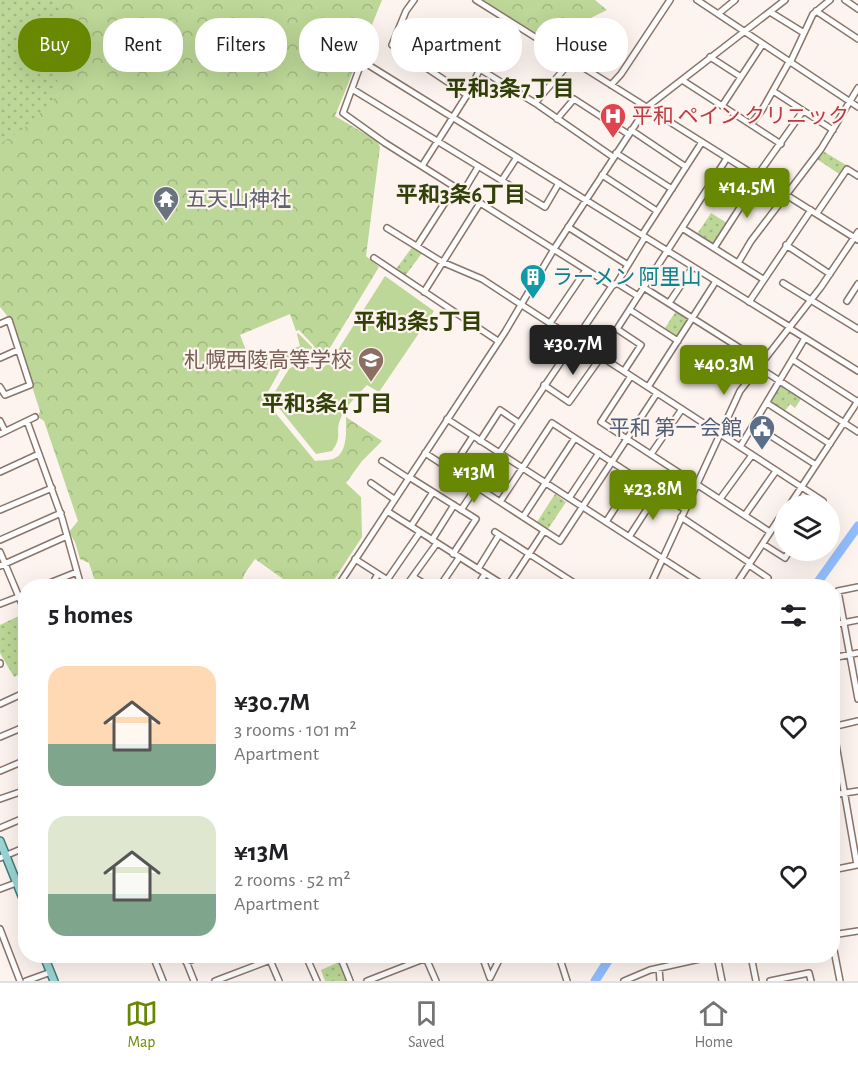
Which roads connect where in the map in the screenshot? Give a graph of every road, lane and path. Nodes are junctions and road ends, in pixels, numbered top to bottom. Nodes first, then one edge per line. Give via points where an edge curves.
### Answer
1 (414, 0) edge
2 (476, 0) edge
3 (670, 0) edge
4 (697, 0) edge
5 (735, 0) edge
6 (785, 0) edge
7 (830, 0) edge
8 (845, 0) edge
9 (858, 9) edge
10 (816, 11) junction
11 (770, 12) junction
12 (718, 14) junction
13 (403, 18) edge
14 (504, 18) edge
15 (744, 32) junction
16 (804, 33) junction
17 (858, 39) edge
18 (762, 45) junction
19 (710, 57) junction
20 (790, 63) junction
21 (432, 72) edge
22 (478, 72) edge
23 (485, 72) edge
24 (562, 72) edge
25 (591, 72) edge
26 (741, 77) junction
27 (682, 80) junction
28 (611, 85) junction
29 (858, 88) edge
30 (352, 89) junction
31 (773, 91) junction
32 (467, 95) junction
33 (850, 102) junction
34 (535, 103) junction
35 (722, 106) junction
36 (647, 107) junction
37 (858, 107) edge
38 (804, 111) junction
39 (453, 117) junction
40 (557, 119) junction
41 (751, 124) junction
42 (833, 130) junction
43 (629, 132) junction
44 (437, 142) junction
45 (702, 142) junction
46 (781, 144) junction
47 (615, 155) junction
48 (517, 157) junction
49 (727, 158) junction
50 (422, 166) junction
51 (478, 167) junction
52 (686, 167) junction
53 (602, 175) junction
54 (858, 176) edge
55 (758, 177) junction
56 (502, 180) junction
57 (559, 183) junction
58 (455, 187) junction
59 (672, 189) junction
60 (463, 192) junction
61 (787, 195) junction
62 (585, 201) junction
63 (480, 203) junction
64 (657, 211) junction
65 (814, 212) junction
66 (568, 227) junction
67 (387, 228) dead end
68 (682, 228) junction
69 (643, 236) junction
70 (857, 236) edge
71 (786, 245) junction
72 (417, 246) junction
73 (714, 248) junction
74 (554, 249) junction
75 (667, 251) junction
76 (374, 258) dead end
77 (442, 262) junction
78 (738, 262) junction
79 (628, 265) junction
80 (693, 267) junction
81 (586, 270) junction
82 (831, 274) junction
83 (763, 279) junction
84 (716, 281) junction
85 (783, 283) dead end
86 (614, 284) junction
87 (858, 284) edge
88 (644, 287) junction
89 (856, 291) edge
90 (424, 292) junction
91 (638, 296) junction
92 (811, 301) junction
93 (847, 301) dead end
94 (748, 302) junction
95 (669, 303) junction
96 (521, 304) junction
97 (630, 310) junction
98 (692, 318) junction
99 (550, 323) junction
100 (0, 324) edge
101 (789, 328) junction
102 (858, 329) edge
103 (806, 338) junction
104 (574, 339) junction
105 (498, 341) junction
106 (678, 341) junction
107 (18, 350) junction
108 (601, 357) junction
109 (0, 358) edge
110 (793, 360) junction
111 (760, 365) junction
112 (624, 371) junction
113 (858, 371) edge
114 (631, 376) junction
115 (780, 381) junction
116 (543, 385) junction
117 (0, 387) edge
118 (648, 387) junction
119 (657, 393) junction
120 (858, 401) edge
121 (766, 403) junction
122 (682, 409) junction
123 (35, 417) dead end
124 (447, 419) junction
125 (0, 421) edge
126 (27, 421) junction
127 (519, 423) junction
128 (844, 423) junction
129 (754, 425) junction
130 (2, 432) edge
131 (858, 432) edge
132 (719, 433) junction
133 (473, 436) junction
134 (575, 438) junction
135 (627, 439) junction
136 (480, 441) junction
137 (830, 444) junction
138 (740, 447) junction
139 (425, 453) junction
140 (499, 453) junction
141 (599, 453) junction
142 (39, 454) junction
143 (651, 454) junction
144 (752, 455) junction
145 (382, 461) dead end
146 (613, 462) junction
147 (816, 465) junction
148 (523, 468) junction
149 (451, 470) junction
150 (776, 471) junction
151 (0, 472) edge
152 (409, 477) junction
153 (635, 477) junction
154 (371, 483) dead end
155 (546, 483) junction
156 (696, 483) junction
157 (477, 487) junction
158 (801, 487) junction
159 (52, 488) junction
160 (433, 492) junction
161 (658, 492) junction
162 (796, 495) edge
163 (814, 495) edge
164 (568, 498) junction
165 (394, 499) junction
166 (720, 499) junction
167 (500, 501) junction
168 (454, 505) junction
169 (583, 507) junction
170 (684, 509) junction
171 (0, 510) edge
172 (461, 510) junction
173 (387, 511) junction
174 (61, 513) junction
175 (745, 515) junction
176 (523, 517) junction
177 (681, 517) junction
178 (606, 522) junction
179 (411, 526) junction
180 (774, 526) edge
181 (544, 531) junction
182 (420, 532) junction
183 (770, 532) junction
184 (67, 536) junction
185 (629, 537) junction
186 (0, 540) edge
187 (435, 541) junction
188 (763, 544) junction
189 (774, 551) edge
190 (0, 552) edge
191 (453, 554) junction
192 (529, 554) junction
193 (459, 558) junction
194 (355, 559) junction
195 (662, 559) junction
196 (749, 564) junction
197 (2, 565) edge
198 (478, 569) junction
199 (77, 572) junction
200 (378, 574) junction
201 (485, 574) junction
202 (413, 577) joint
203 (60, 579) edge
204 (79, 579) edge
205 (342, 579) edge
206 (375, 579) edge
207 (387, 579) joint
208 (416, 579) edge
209 (445, 579) edge
210 (482, 579) edge
211 (492, 579) edge
212 (508, 579) edge
213 (568, 579) edge
214 (653, 579) edge
215 (689, 579) edge
216 (739, 579) edge
217 (767, 579) edge
218 (858, 587) edge
219 (840, 591) edge
220 (18, 595) edge
221 (18, 597) edge
222 (840, 602) edge
223 (0, 604) edge
224 (858, 620) edge
225 (844, 623) junction
226 (840, 624) edge
227 (858, 653) edge
228 (850, 654) junction
229 (840, 656) edge
230 (857, 688) edge
231 (18, 696) edge
232 (858, 699) edge
233 (0, 704) edge
234 (858, 721) edge
235 (840, 725) edge
236 (18, 729) edge
237 (0, 737) edge
238 (18, 763) edge
239 (840, 766) edge
240 (0, 771) edge
241 (858, 791) edge
242 (18, 793) edge
243 (845, 793) junction
244 (840, 794) edge
245 (0, 799) edge
246 (18, 820) edge
247 (0, 828) edge
248 (0, 841) edge
249 (18, 850) edge
250 (3, 856) edge
251 (840, 868) edge
252 (16, 883) junction
253 (18, 888) edge
254 (0, 889) edge
255 (0, 929) edge
256 (858, 931) edge
257 (840, 936) edge
258 (48, 963) edge
259 (156, 963) edge
260 (187, 963) edge
261 (260, 963) edge
262 (276, 963) edge
263 (309, 963) edge
264 (343, 963) edge
265 (411, 963) edge
266 (428, 963) edge
267 (485, 963) edge
268 (498, 963) edge
269 (561, 963) edge
270 (672, 963) edge
271 (717, 963) edge
272 (752, 963) edge
273 (838, 963) edge
274 (659, 968) junction
275 (51, 972) junction
276 (639, 973) junction
277 (20, 981) edge
278 (26, 981) edge
279 (54, 981) edge
280 (163, 981) edge
281 (194, 981) edge
282 (215, 981) edge
283 (279, 981) edge
284 (317, 981) edge
285 (350, 981) edge
286 (367, 981) edge
287 (436, 981) edge
288 (567, 981) edge
289 (624, 981) edge
290 (639, 981) edge
291 (660, 981) edge
292 (722, 981) edge
293 (756, 981) edge
294 (770, 981) edge
295 (811, 981) edge
296 (840, 981) edge

1 - 13 street
2 - 14 street
3 - 28 street
4 - 12 street
5 - 12 street
6 - 11 street
7 - 10 street
8 - 9 street
10 - 16 street
10 - 17 street
11 - 15 street
11 - 16 street
12 - 15 street
15 - 18 street
15 - 19 street
16 - 20 street
18 - 20 street
18 - 26 street
19 - 26 street
19 - 27 street
20 - 31 street
20 - 33 street
21 - 32 street
22 - 32 street
23 - 34 street
24 - 34 street
25 - 28 street
26 - 35 street
27 - 35 street
27 - 36 street
28 - 36 street
29 - 33 street
30 - 39 street via 362,62
30 - 44 street
30 - 50 street via 343,113
31 - 38 street
31 - 41 street
32 - 39 street
33 - 37 street
33 - 42 street
34 - 40 street
35 - 41 street
36 - 43 street
36 - 45 street
38 - 42 street
38 - 46 street
39 - 44 street
39 - 48 street
40 - 43 street via 574,99
40 - 47 street
41 - 46 street
42 - 61 street
43 - 47 street
43 - 52 street
44 - 50 street
44 - 51 street
45 - 49 street
45 - 52 street
46 - 55 street
47 - 53 street
47 - 59 street
48 - 56 street
48 - 57 street
49 - 55 street
49 - 68 street
50 - 58 street
51 - 56 street
51 - 60 street
52 - 59 street
53 - 62 street
53 - 64 street
54 - 65 street via 847,169
55 - 61 street
55 - 73 street
56 - 57 street via 545,207
57 - 62 street
58 - 60 street
58 - 72 street
59 - 64 street
60 - 63 street
61 - 65 street
61 - 78 street
62 - 66 street
62 - 69 street
63 - 74 street
63 - 77 street
64 - 69 street
65 - 70 street
65 - 71 street
66 - 74 street
66 - 79 street
67 - 72 street
68 - 73 street
68 - 75 street
69 - 75 street
69 - 79 street
70 - 82 street
71 - 82 street
71 - 83 street
72 - 77 street
73 - 78 street
74 - 81 street
74 - 96 street
75 - 80 street
75 - 88 street
76 - 90 street
77 - 90 street
77 - 96 street via 482,279
78 - 83 street
79 - 86 street
80 - 84 street
80 - 95 street
81 - 86 street
81 - 99 street
82 - 92 street
83 - 94 street
84 - 94 street
84 - 98 street
85 - 92 street
86 - 91 street
86 - 104 street
87 - 89 street
88 - 91 street
88 - 95 street
89 - 93 street
90 - 105 street
91 - 97 street
92 - 101 street
92 - 102 street
94 - 101 street
95 - 98 street
96 - 99 street
96 - 105 street
97 - 106 street
97 - 112 street via 617,329 641,345
98 - 106 street
98 - 111 street
99 - 104 street
100 - 107 street via 9,320
101 - 103 street
101 - 111 street
103 - 110 street
103 - 113 street
104 - 108 street
104 - 116 street
105 - 124 street
106 - 118 street
107 - 109 street
107 - 117 street via 30,385 5,395
108 - 112 street
108 - 116 street via 569,402
110 - 115 street
110 - 120 street
111 - 115 street
111 - 132 street via 740,391
112 - 114 street
114 - 118 street
114 - 135 street via 601,422
115 - 121 street
115 - 128 street
116 - 127 street
118 - 119 street
119 - 122 street
119 - 135 street
120 - 128 street
121 - 129 street
121 - 137 street
122 - 132 street
122 - 143 street
123 - 126 street
124 - 133 street
124 - 139 street
125 - 130 street
126 - 130 street
126 - 142 street
127 - 136 street via 500,410
127 - 140 street
128 - 131 street
128 - 137 street
129 - 138 street
129 - 147 street
132 - 138 street
132 - 156 street
133 - 136 street
133 - 149 street
134 - 141 street
134 - 148 street via 552,423
134 - 155 street
135 - 143 street
135 - 146 street
136 - 140 street
137 - 147 street
138 - 144 street
139 - 149 street
139 - 152 street
140 - 148 street
140 - 157 street
141 - 146 street
141 - 164 street
142 - 151 street
142 - 159 street
143 - 156 street
144 - 150 street
144 - 166 street
145 - 152 street
146 - 153 street
146 - 169 street
147 - 158 street
148 - 155 street
148 - 167 street
149 - 157 street
150 - 158 street
150 - 175 street
152 - 160 street
152 - 165 street
153 - 161 street
153 - 178 street
154 - 165 street
155 - 164 street
155 - 176 street
156 - 166 street
156 - 170 street
157 - 167 street
157 - 172 street
158 - 162 street
158 - 163 street
159 - 171 street
159 - 174 street
160 - 168 street
160 - 179 street
161 - 170 street
161 - 185 street
164 - 169 street
165 - 173 street
166 - 175 street
167 - 176 street
168 - 172 street
168 - 187 street
169 - 178 street
169 - 181 street via 560,541
170 - 177 street
172 - 191 street via 476,519
173 - 179 street
173 - 194 street
174 - 184 street
174 - 186 street
175 - 183 street
176 - 181 street
177 - 195 street
177 - 196 street
178 - 185 street
179 - 182 street
180 - 183 street
181 - 192 street
182 - 187 street
182 - 207 street
183 - 188 street
184 - 197 street
184 - 199 street
185 - 195 street
187 - 191 street
187 - 202 street
188 - 189 street
188 - 196 street
190 - 197 street
191 - 193 street
192 - 198 street via 497,533
192 - 212 street
192 - 213 street
193 - 198 street
193 - 209 street
194 - 200 street
194 - 205 street
195 - 214 street
195 - 215 street
196 - 216 street
196 - 217 street
197 - 220 street
198 - 201 street
199 - 203 street
199 - 204 street
200 - 206 street
200 - 207 street
201 - 210 street
201 - 211 street
202 - 208 street
218 - 219 street
221 - 223 street
222 - 225 street
224 - 225 street
225 - 226 street
225 - 228 street
227 - 228 street
228 - 229 street
228 - 230 street
230 - 232 street
231 - 233 street
234 - 235 street
236 - 237 street
238 - 240 street
239 - 243 street
241 - 243 street
242 - 245 street
243 - 244 street
243 - 251 street via 857,865
246 - 247 street
248 - 250 main road
249 - 250 street
250 - 252 main road
252 - 253 main road
252 - 254 street
255 - 277 street
256 - 257 street
258 - 275 main road
259 - 280 street
260 - 281 street
261 - 282 street
262 - 283 street
263 - 284 street
264 - 285 street
265 - 286 street
266 - 287 street
267 - 268 street via 490,978
269 - 288 street
270 - 274 street
271 - 292 street
272 - 293 street
273 - 296 street
274 - 276 street
274 - 291 street
275 - 278 street
275 - 279 main road
276 - 289 street
276 - 290 street
294 - 295 street via 809,973

